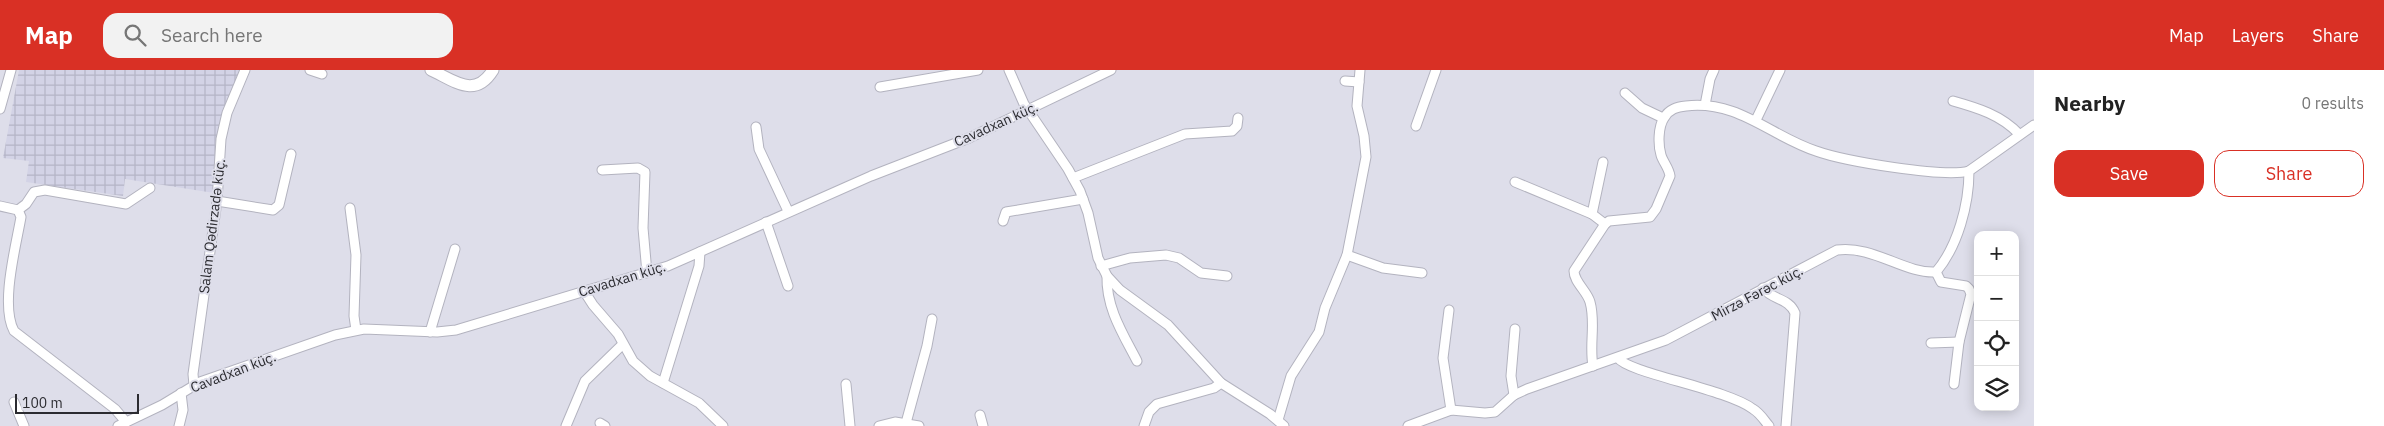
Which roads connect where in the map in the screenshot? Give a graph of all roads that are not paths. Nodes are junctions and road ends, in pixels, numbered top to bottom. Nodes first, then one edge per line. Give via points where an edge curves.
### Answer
1 (11, 70) edge
2 (245, 70) edge
3 (310, 70) edge
4 (431, 70) edge
5 (493, 70) edge
6 (978, 70) edge
7 (1008, 70) edge
8 (1111, 70) edge
9 (1360, 70) edge
10 (1436, 70) edge
11 (1714, 70) edge
12 (1780, 70) edge
13 (322, 74) dead end
14 (1344, 81) dead end
15 (1359, 82) junction
16 (880, 87) dead end
17 (1625, 93) dead end
18 (1953, 101) dead end
19 (1705, 105) junction
20 (0, 109) edge
21 (1028, 111) junction
22 (1238, 118) dead end
23 (1663, 118) junction
24 (1756, 120) junction
25 (2034, 125) edge
26 (1416, 126) dead end
27 (756, 127) dead end
28 (2019, 134) junction
29 (292, 154) dead end
30 (1603, 162) dead end
31 (602, 170) dead end
32 (1969, 170) junction
33 (1073, 178) junction
34 (1515, 182) dead end
35 (150, 188) dead end
36 (1083, 199) junction
37 (217, 201) junction
38 (0, 206) edge
39 (350, 208) dead end
40 (18, 210) junction
41 (788, 212) junction
42 (1592, 214) junction
43 (1003, 221) dead end
44 (766, 222) junction
45 (1605, 224) junction
46 (455, 249) dead end
47 (700, 252) junction
48 (1347, 255) junction
49 (1101, 266) junction
50 (1936, 272) junction
51 (647, 273) junction
52 (1422, 273) dead end
53 (1107, 276) junction
54 (1227, 276) dead end
55 (788, 286) dead end
56 (1763, 288) junction
57 (1974, 288) edge
58 (584, 291) junction
59 (1449, 310) dead end
60 (932, 319) dead end
61 (1515, 329) dead end
62 (356, 330) junction
63 (430, 332) junction
64 (1959, 342) junction
65 (1931, 343) dead end
66 (622, 345) junction
67 (1618, 358) junction
68 (1137, 361) dead end
69 (1593, 366) junction
70 (1221, 383) junction
71 (663, 384) junction
72 (846, 384) dead end
73 (1954, 384) dead end
74 (194, 385) junction
75 (181, 393) junction
76 (1514, 395) junction
77 (14, 402) dead end
78 (1451, 410) junction
79 (980, 415) dead end
80 (906, 423) junction
81 (1281, 423) edge
82 (122, 424) edge
83 (24, 426) edge
84 (180, 426) edge
85 (566, 426) edge
86 (723, 426) edge
87 (850, 426) edge
88 (879, 426) edge
89 (919, 426) edge
90 (983, 426) edge
91 (1144, 426) edge
92 (1408, 426) edge
93 (1767, 426) edge
94 (1786, 426) edge

1 - 20 street
2 - 37 street, Salam Qədirzadə küç. via 224,126
3 - 13 street
4 - 5 street via 474,87 486,80
6 - 16 street
7 - 21 street
8 - 21 street, Cavadxan küç.
9 - 15 street
10 - 26 street
11 - 19 street
12 - 24 street
14 - 15 street
15 - 48 street via 1358,115 1366,156
17 - 23 street via 1642,108
18 - 28 street via 1982,109 2008,123
19 - 23 street via 1676,107
19 - 24 street
21 - 33 street
21 - 41 street, Cavadxan küç.
22 - 33 street via 1232,131 1185,134
23 - 45 street via 1660,149 1670,176 1656,209 1650,217
24 - 32 street via 1826,154 1935,172 1959,174
25 - 28 street
27 - 41 street via 759,149
28 - 32 street
29 - 37 street via 276,209
30 - 42 street
31 - 51 street via 638,168 645,172
32 - 50 street via 1969,191 1963,219
33 - 36 street
34 - 42 street
35 - 40 street via 126,204 45,190 34,192
36 - 43 street via 1006,212
36 - 49 street
37 - 74 street, Salam Qədirzadə küç.
38 - 40 street
39 - 62 street via 356,255
40 - 82 street via 21,217 9,293 12,328 115,408
41 - 44 street, Cavadxan küç.
42 - 45 street
44 - 47 street, Cavadxan küç.
44 - 55 street
45 - 69 street via 1574,271 1592,311
46 - 63 street
47 - 51 street, Cavadxan küç.
47 - 71 street via 699,266
48 - 52 street via 1383,268
48 - 81 street via 1325,308 1319,332 1291,376
49 - 53 street
49 - 54 street via 1130,258 1166,255 1179,258 1201,273
50 - 56 street, Mirzə Fərəc küç. via 1842,249
50 - 57 street via 1941,282
51 - 58 street, Cavadxan küç.
53 - 68 street via 1110,305
53 - 70 street via 1120,290 1168,325
56 - 67 street, Mirzə Fərəc küç. via 1666,340
56 - 94 street via 1771,296 1791,305 1795,313
57 - 64 street
58 - 63 street, Cavadxan küç. via 480,324
58 - 66 street
59 - 78 street via 1442,358
60 - 80 street
61 - 76 street via 1511,384
62 - 63 street, Cavadxan küç. via 375,328
62 - 74 street, Cavadxan küç.
64 - 65 street
64 - 73 street
66 - 71 street via 633,361
66 - 85 street via 585,381
67 - 69 street, Mirzə Fərəc küç.
67 - 93 street via 1627,366 1725,395 1751,407
69 - 76 street, Mirzə Fərəc küç.
70 - 81 street
70 - 91 street via 1214,388 1157,404 1149,412
71 - 86 street via 699,404
72 - 87 street
74 - 75 street, Cavadxan küç.
75 - 82 street, Cavadxan küç.
75 - 84 street via 183,410
76 - 78 street, Mirzə Fərəc küç. via 1495,412
77 - 83 street
78 - 92 street, Mirzə Fərəc küç.
79 - 90 street
80 - 88 street
80 - 89 street

